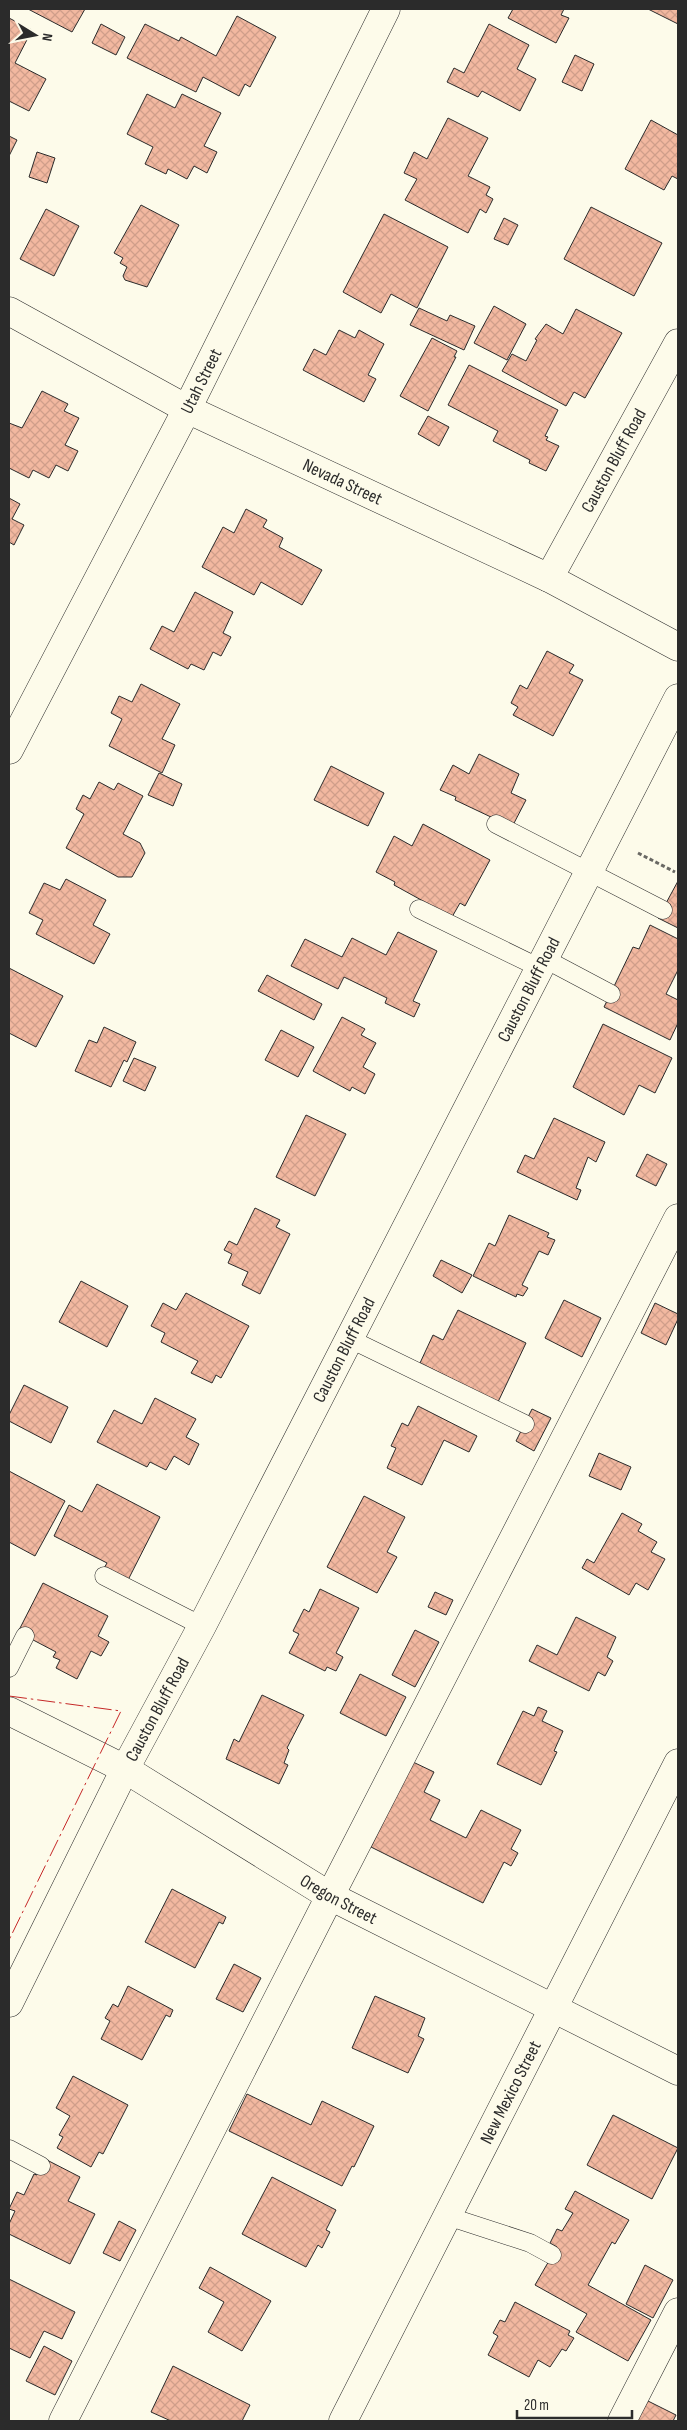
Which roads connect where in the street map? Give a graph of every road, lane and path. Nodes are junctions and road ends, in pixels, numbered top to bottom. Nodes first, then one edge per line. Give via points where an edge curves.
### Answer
1 (386, 9) edge
2 (9, 311) edge
3 (678, 343) edge
4 (187, 408) junction
5 (549, 578) junction
6 (678, 647) edge
7 (678, 698) edge
8 (9, 750) edge
9 (496, 824) dead end
10 (607, 837) junction
11 (589, 872) junction
12 (675, 872) dead end
13 (419, 909) dead end
14 (662, 910) dead end
15 (542, 964) junction
16 (610, 994) dead end
17 (678, 1218) edge
18 (350, 1339) junction
19 (525, 1424) dead end
20 (104, 1576) dead end
21 (202, 1626) junction
22 (26, 1636) dead end
23 (9, 1668) edge
24 (9, 1711) edge
25 (678, 1764) edge
26 (125, 1769) junction
27 (330, 1896) junction
28 (9, 2003) edge
29 (553, 2009) junction
30 (678, 2071) edge
31 (9, 2149) edge
32 (41, 2166) dead end
33 (447, 2216) junction
34 (552, 2254) dead end
35 (678, 2312) edge
36 (63, 2421) edge
37 (343, 2421) edge
38 (622, 2421) edge

1 - 4 street, Utah Street
2 - 4 street, Nevada Street
3 - 5 street, Causton Bluff Road
4 - 5 street, Nevada Street
4 - 8 street, Utah Street
5 - 6 street, Nevada Street
7 - 10 street, Causton Bluff Road
9 - 11 lane
10 - 11 street, Causton Bluff Road
10 - 12 path
11 - 14 lane
11 - 15 street, Causton Bluff Road
13 - 15 lane
15 - 16 lane
15 - 18 street, Causton Bluff Road
17 - 27 street
18 - 19 lane
18 - 21 street, Causton Bluff Road
20 - 21 lane
21 - 26 street, Causton Bluff Road
22 - 23 lane
24 - 26 street, Oregon Street
25 - 29 street, New Mexico Street
26 - 27 street, Oregon Street
26 - 28 street, Causton Bluff Road
27 - 29 street, Oregon Street
27 - 36 street
29 - 30 street, Oregon Street
29 - 33 street, New Mexico Street
31 - 32 lane
33 - 34 lane via 530,2243
33 - 37 street, New Mexico Street
35 - 38 street

